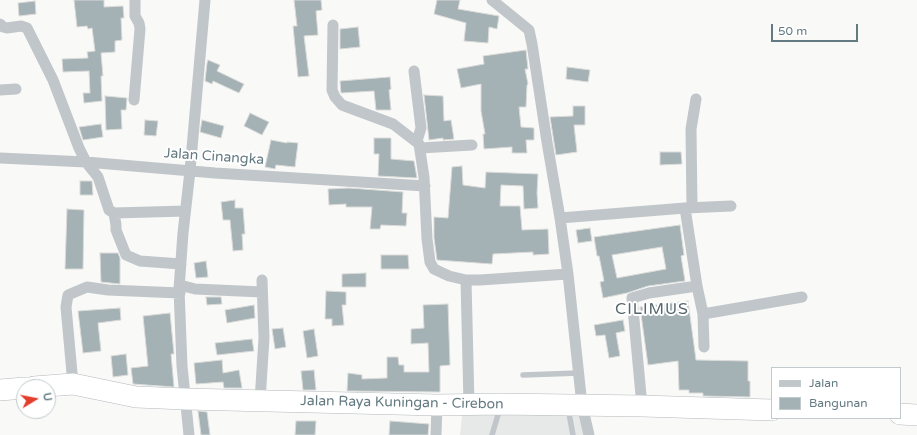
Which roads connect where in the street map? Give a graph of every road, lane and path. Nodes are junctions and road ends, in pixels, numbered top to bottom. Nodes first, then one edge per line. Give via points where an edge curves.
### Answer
1 (135, 0) edge
2 (205, 0) edge
3 (492, 0) edge
4 (0, 24) edge
5 (333, 25) dead end
6 (414, 71) dead end
7 (16, 89) dead end
8 (0, 90) edge
9 (134, 100) dead end
10 (696, 100) dead end
11 (419, 145) junction
12 (472, 145) dead end
13 (0, 158) edge
14 (86, 162) junction
15 (190, 171) junction
16 (425, 186) junction
17 (731, 206) dead end
18 (688, 208) junction
19 (185, 211) junction
20 (114, 213) junction
21 (560, 218) junction
22 (181, 264) junction
23 (568, 274) junction
24 (262, 280) dead end
25 (466, 280) junction
26 (698, 286) junction
27 (180, 289) junction
28 (262, 292) junction
29 (802, 297) dead end
30 (703, 314) junction
31 (704, 347) dead end
32 (579, 373) junction
33 (523, 375) dead end
34 (73, 384) junction
35 (56, 385) edge
36 (16, 389) edge
37 (0, 390) edge
38 (185, 399) junction
39 (260, 401) junction
40 (469, 404) junction
41 (501, 404) junction
42 (437, 405) junction
43 (575, 406) junction
44 (642, 406) junction
45 (771, 410) edge
46 (189, 435) edge
47 (436, 435) edge
48 (492, 435) edge
49 (573, 435) edge
50 (589, 435) edge

1 - 9 street via 135,16 140,29
2 - 15 street
3 - 21 street via 528,30 535,58
4 - 14 street via 7,28 27,28 53,80
5 - 11 street via 332,90 335,97 342,105 393,124
6 - 11 street via 420,128
7 - 8 street
10 - 18 street via 691,130
11 - 12 street
11 - 16 street
13 - 14 street, Jalan Cinangka
14 - 15 street, Jalan Cinangka
14 - 20 street via 98,177 109,210
15 - 16 street, Jalan Cinangka
15 - 19 street
16 - 25 street via 430,262 434,268 449,276
17 - 18 street
18 - 21 street
18 - 26 street
19 - 20 street
19 - 22 street
20 - 22 street via 116,230 126,255 140,261
21 - 23 street
22 - 27 street
23 - 25 street
23 - 32 street
24 - 28 street
25 - 40 street
26 - 30 street
26 - 44 street via 632,298
27 - 28 street
27 - 34 street via 108,290 86,287 68,295 66,307
27 - 38 street
28 - 39 street via 264,338
29 - 30 street
30 - 31 street
32 - 33 lane
32 - 43 street
34 - 35 highway, Jalan Raya Kuningan - Cirebon
34 - 38 highway, Jalan Raya Kuningan - Cirebon via 136,397
36 - 37 highway
38 - 39 highway, Jalan Raya Kuningan - Cirebon
38 - 46 street
39 - 42 highway, Jalan Raya Kuningan - Cirebon
40 - 41 highway, Jalan Raya Kuningan - Cirebon
40 - 42 highway, Jalan Raya Kuningan - Cirebon
41 - 43 highway, Jalan Raya Kuningan - Cirebon
41 - 48 lane
42 - 47 street
43 - 44 highway, Jalan Raya Kuningan - Cirebon
43 - 49 lane
43 - 50 street
44 - 45 highway, Jalan Raya Kuningan - Cirebon

